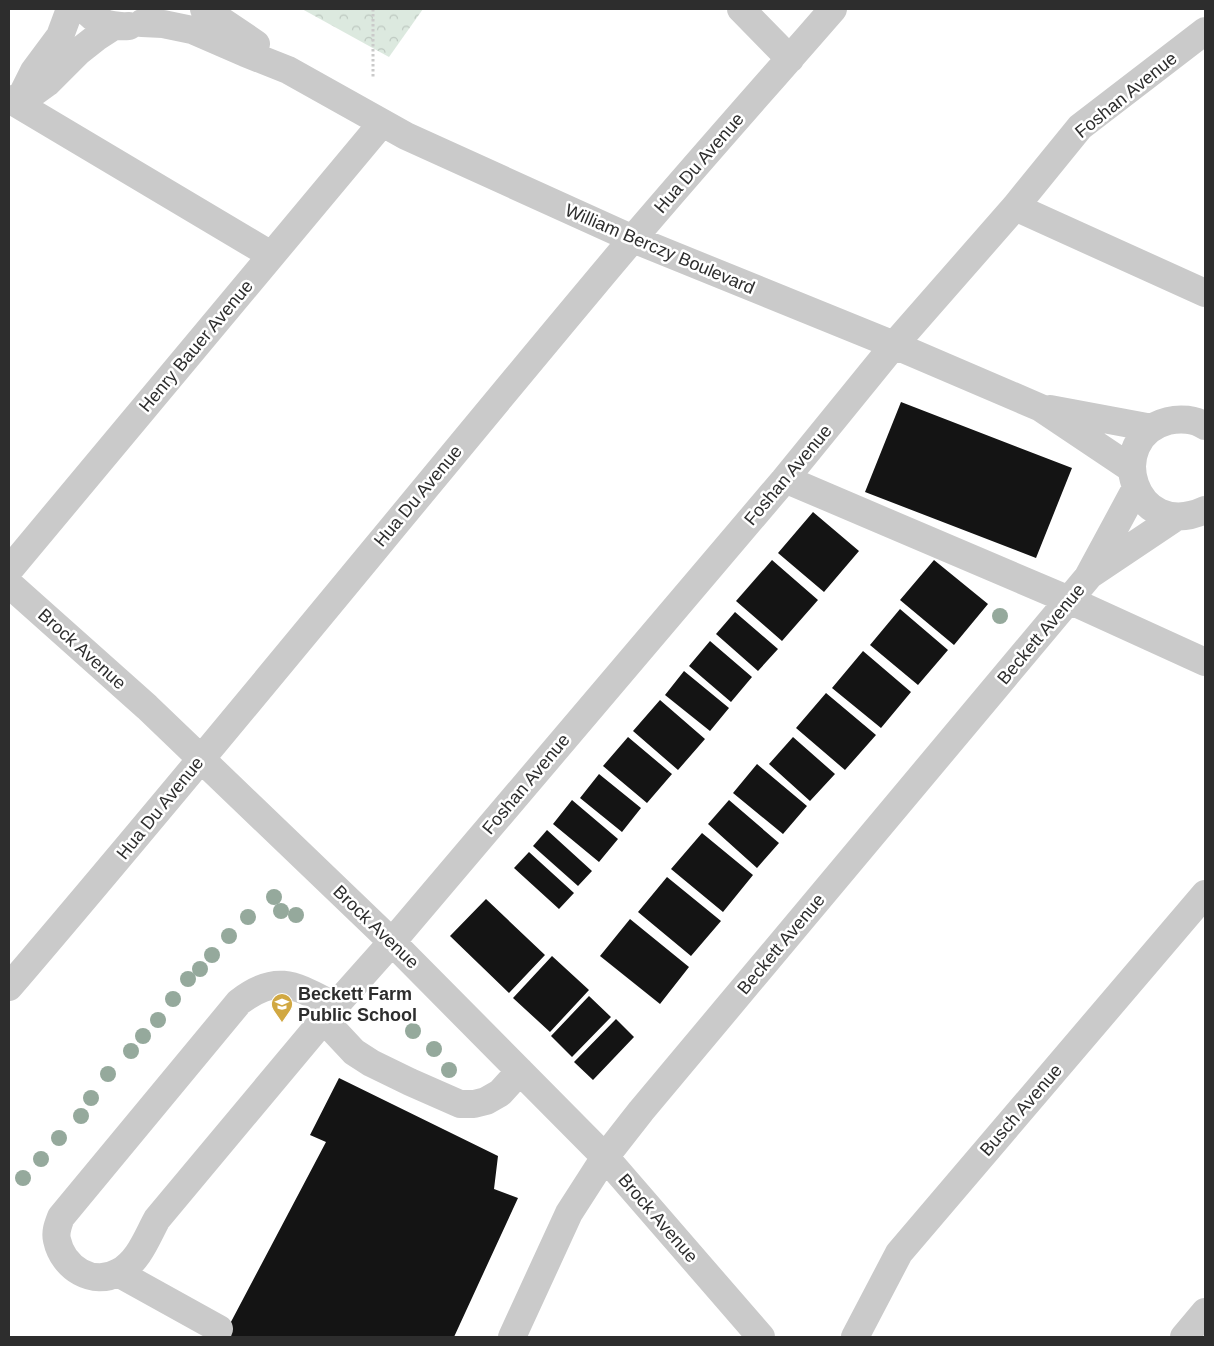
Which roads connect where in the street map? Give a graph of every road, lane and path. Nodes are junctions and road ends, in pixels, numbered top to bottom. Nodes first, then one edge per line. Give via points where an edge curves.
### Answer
1 (70, 9) edge
2 (85, 9) edge
3 (204, 9) edge
4 (373, 9) edge
5 (741, 9) edge
6 (833, 9) edge
7 (151, 16) edge
8 (114, 26) junction
9 (1205, 32) edge
10 (790, 59) junction
11 (288, 70) junction
12 (373, 77) dead end
13 (12, 106) edge
14 (382, 123) junction
15 (1015, 207) junction
16 (633, 239) junction
17 (271, 256) junction
18 (1205, 293) edge
19 (894, 346) junction
20 (1041, 408) junction
21 (1199, 417) edge
22 (1152, 428) junction
23 (785, 479) junction
24 (1134, 479) junction
25 (1205, 510) edge
26 (1176, 516) junction
27 (9, 570) edge
28 (1088, 577) junction
29 (9, 584) edge
30 (1069, 600) junction
31 (1205, 662) edge
32 (201, 758) junction
33 (1205, 894) edge
34 (392, 942) junction
35 (9, 987) edge
36 (330, 1013) junction
37 (520, 1071) junction
38 (604, 1157) junction
39 (118, 1273) junction
40 (1205, 1312) edge
41 (219, 1328) dead end
42 (512, 1337) edge
43 (761, 1337) edge
44 (854, 1337) edge
45 (1184, 1337) edge

1 - 13 street via 60,36
2 - 8 street via 101,22
3 - 11 street, William Berczy Boulevard via 258,45
4 - 12 path
5 - 10 street
6 - 10 street, Hua Du Avenue
7 - 8 street, William Berczy Boulevard via 128,26
7 - 11 street, William Berczy Boulevard
8 - 13 street via 78,52 47,83
9 - 15 street, Foshan Avenue via 1080,127
10 - 16 street, Hua Du Avenue
11 - 14 street, William Berczy Boulevard
13 - 17 street
14 - 16 street, William Berczy Boulevard
14 - 17 street, Henry Bauer Avenue
15 - 18 street
15 - 19 street, Foshan Avenue
16 - 19 street, William Berczy Boulevard
16 - 32 street, Hua Du Avenue
17 - 27 street, Henry Bauer Avenue
19 - 20 street, William Berczy Boulevard
19 - 23 street, Foshan Avenue
20 - 22 street, William Berczy Boulevard
20 - 24 street, William Berczy Boulevard
21 - 22 street via 1174,420
22 - 24 street, Beckett Avenue via 1143,436 1133,457
23 - 30 street
23 - 34 street, Foshan Avenue
24 - 26 street, William Berczy Boulevard via 1143,500 1152,508
24 - 28 street, Beckett Avenue
25 - 26 street
26 - 28 street, Beckett Avenue
28 - 30 street, Beckett Avenue
29 - 32 street, Brock Avenue
30 - 31 street
30 - 38 street, Beckett Avenue
32 - 34 street, Brock Avenue
32 - 35 street, Hua Du Avenue
33 - 44 street, Busch Avenue via 899,1253
34 - 36 street, Foshan Avenue
34 - 37 street, Brock Avenue
36 - 37 street via 354,1052 460,1104 486,1101 500,1093
36 - 39 street, Foshan Avenue via 157,1219 130,1265
36 - 39 street via 309,993 287,984 271,985 239,1002 67,1208 56,1230 63,1254 73,1269 88,1276 105,1277
37 - 38 street, Brock Avenue
38 - 42 street, Beckett Avenue via 569,1213
38 - 43 street, Brock Avenue
39 - 41 street
40 - 45 street

